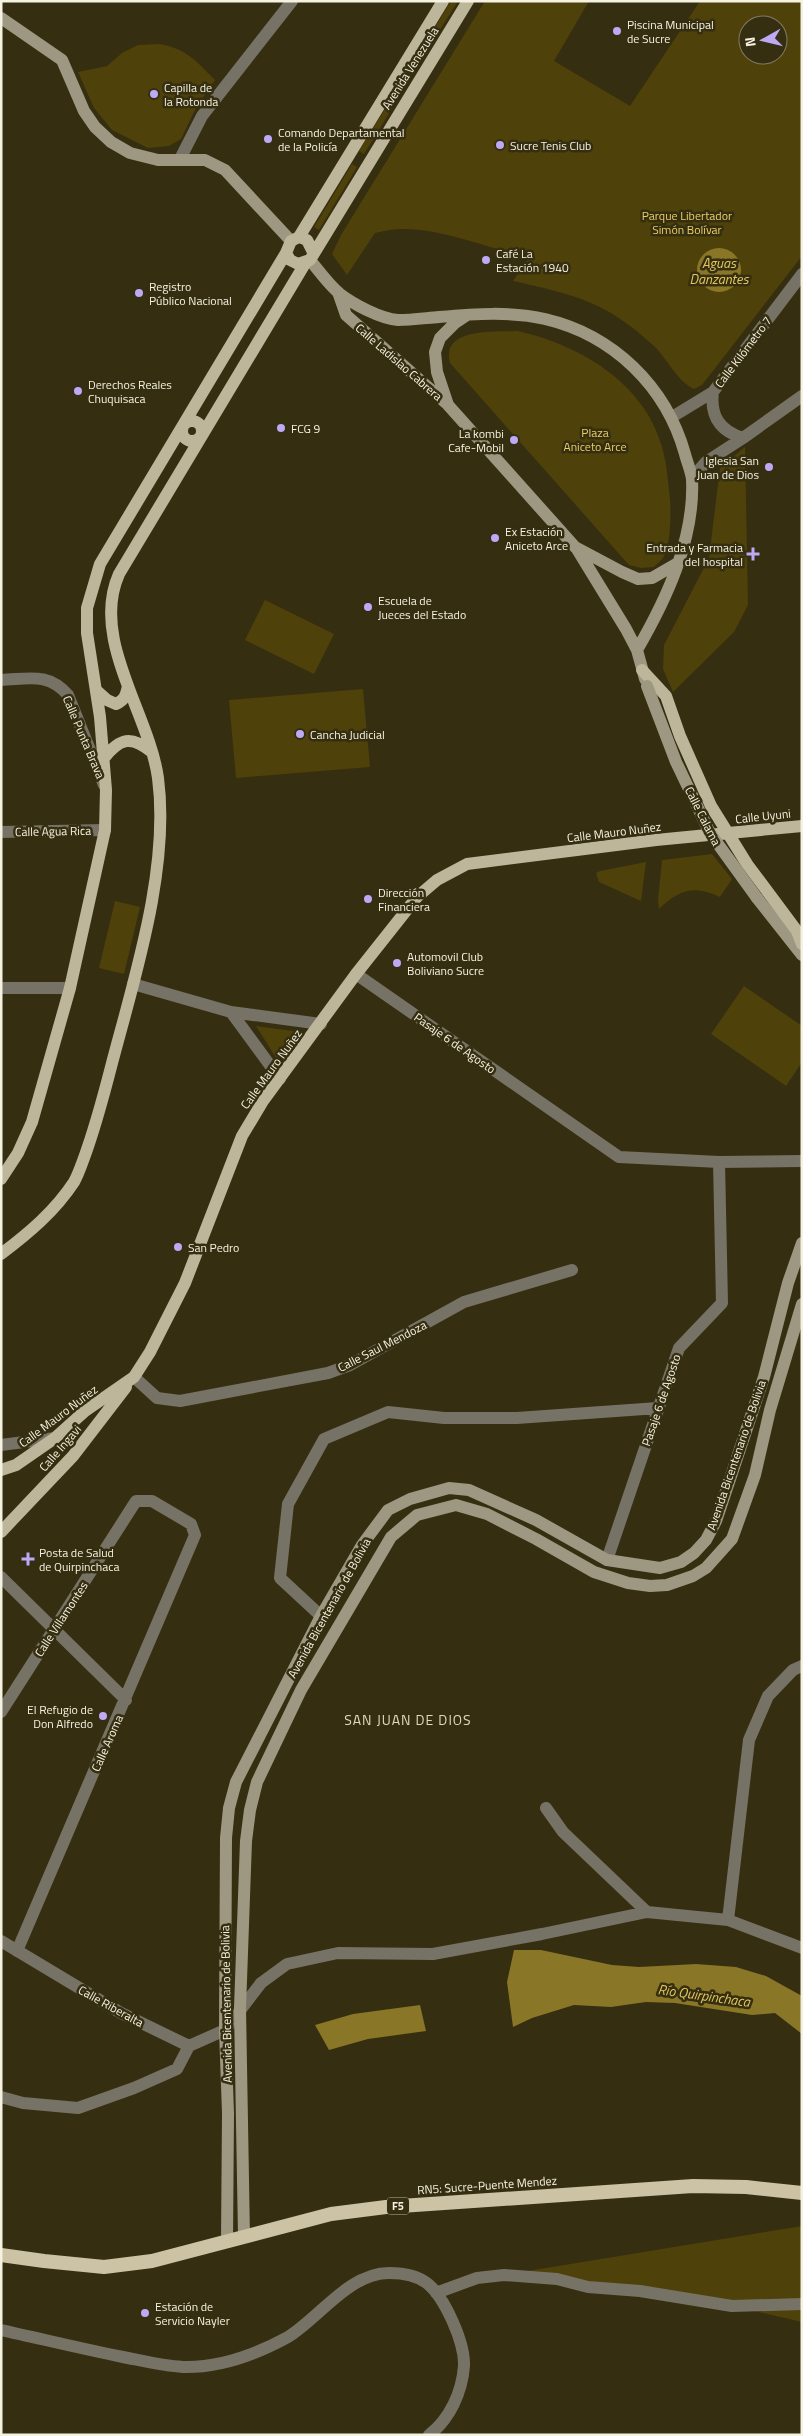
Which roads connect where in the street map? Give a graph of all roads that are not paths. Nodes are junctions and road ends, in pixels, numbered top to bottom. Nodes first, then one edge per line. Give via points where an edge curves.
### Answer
1 (292, 1) edge
2 (443, 1) edge
3 (468, 1) edge
4 (1, 18) edge
5 (180, 159) junction
6 (292, 243) junction
7 (310, 258) junction
8 (802, 274) edge
9 (338, 292) junction
10 (469, 314) junction
11 (712, 392) junction
12 (802, 396) edge
13 (448, 405) junction
14 (672, 416) junction
15 (183, 426) junction
16 (202, 436) junction
17 (744, 438) junction
18 (692, 478) junction
19 (576, 546) junction
20 (678, 563) junction
21 (100, 564) junction
22 (118, 574) junction
23 (637, 650) junction
24 (642, 670) junction
25 (1, 680) edge
26 (128, 686) junction
27 (97, 691) junction
28 (100, 717) junction
29 (81, 729) junction
30 (102, 740) junction
31 (120, 742) junction
32 (152, 752) junction
33 (104, 758) junction
34 (106, 790) junction
35 (802, 826) edge
36 (105, 830) junction
37 (1, 832) edge
38 (728, 833) junction
39 (679, 838) joint
40 (802, 944) edge
41 (802, 955) edge
42 (356, 974) junction
43 (132, 984) junction
44 (1, 988) edge
45 (70, 988) junction
46 (231, 1012) junction
47 (321, 1024) junction
48 (280, 1079) junction
49 (802, 1161) edge
50 (719, 1162) junction
51 (1, 1179) edge
52 (802, 1243) edge
53 (1, 1254) edge
54 (572, 1270) dead end
55 (802, 1304) edge
56 (134, 1377) junction
57 (658, 1408) junction
58 (55, 1438) junction
59 (1, 1445) edge
60 (1, 1470) edge
61 (136, 1501) joint
62 (1, 1532) edge
63 (607, 1560) junction
64 (1, 1577) edge
65 (322, 1616) junction
66 (55, 1629) junction
67 (802, 1666) edge
68 (126, 1700) junction
69 (1, 1712) edge
70 (546, 1808) dead end
71 (647, 1912) junction
72 (728, 1920) junction
73 (1, 1941) edge
74 (802, 1948) edge
75 (17, 1951) junction
76 (240, 2008) junction
77 (225, 2030) junction
78 (189, 2046) junction
79 (1, 2096) edge
80 (802, 2193) edge
81 (244, 2236) junction
82 (227, 2241) junction
83 (1, 2255) edge
84 (436, 2293) junction
85 (802, 2304) edge
86 (1, 2330) edge
87 (429, 2435) edge

1 - 5 street via 202,116
2 - 6 main road, Avenida Venezuela
3 - 7 main road, Avenida Venezuela
4 - 5 main road via 62,60 84,111 111,142 130,153 158,160
5 - 6 main road via 204,160 225,170
6 - 7 main road via 308,240
6 - 7 main road via 294,263
6 - 15 main road, Avenida Venezuela
7 - 9 main road, Calle Ladislao Cabrera
7 - 16 main road, Avenida Venezuela
8 - 11 street, Calle Kilómetro 7
9 - 10 main road, Calle Ladislao Cabrera via 355,304 396,320
9 - 13 main road, Calle Ladislao Cabrera via 346,315
10 - 13 main road via 440,338 435,352 437,372
10 - 14 main road via 544,319 574,328 611,348 640,371
11 - 14 street, Calle Kilómetro 7
11 - 17 street via 714,416 721,427
12 - 17 street
13 - 19 main road
14 - 18 main road
15 - 16 main road via 192,420 199,423
15 - 21 main road, Avenida Venezuela
16 - 22 main road, Avenida Venezuela
17 - 18 street via 706,462
18 - 20 main road via 690,516
19 - 20 main road via 638,579 652,578
19 - 23 main road
20 - 23 main road via 656,617
21 - 22 main road via 113,559 120,568
21 - 27 main road, Avenida Venezuela via 87,608 87,633
22 - 26 main road, Avenida Venezuela via 112,590 111,618 117,658
23 - 24 main road, Calle Calama
24 - 38 main road via 666,696 711,806
24 - 41 main road, Calle Calama, bridge via 676,762 710,833
25 - 29 street, Calle Punta Brava via 47,679 58,684 68,695
26 - 27 main road via 122,702 116,704
26 - 32 main road, Avenida Venezuela
27 - 28 main road, Avenida Venezuela
28 - 29 street via 94,730
28 - 30 main road, Avenida Venezuela
29 - 30 street
29 - 34 street, Calle Punta Brava
30 - 31 street
30 - 33 main road, Avenida Venezuela
31 - 32 main road via 133,740
31 - 33 main road
32 - 43 main road, Avenida Venezuela via 160,808 157,874
33 - 34 main road, Avenida Venezuela
34 - 36 main road, Avenida Venezuela
35 - 38 main road, Calle Uyuni
36 - 37 street, Calle Agua Rica
36 - 45 main road, Avenida Venezuela
38 - 39 main road, Calle Uyuni
38 - 40 main road via 797,931
39 - 42 main road, Calle Mauro Nuñez via 467,864 437,880 417,897
42 - 47 main road, Calle Mauro Nuñez
42 - 50 street, Pasaje 6 de Agosto via 619,1157
43 - 46 street
43 - 53 main road, Avenida Venezuela via 94,1131 74,1182 35,1228
44 - 45 street
45 - 51 main road, Avenida Venezuela via 32,1122 18,1153
46 - 47 street
46 - 48 street
47 - 48 main road, Calle Mauro Nuñez
48 - 56 main road, Calle Mauro Nuñez via 242,1136 185,1283
49 - 50 street, Pasaje 6 de Agosto
50 - 57 street, Pasaje 6 de Agosto via 722,1303 679,1348
52 - 63 main road, Avenida Bicentenario de Bolivia via 764,1376 716,1521 706,1540 681,1562 660,1568
54 - 56 street, Calle Saul Mendoza via 464,1302 350,1365 328,1373 180,1401 157,1398
55 - 76 main road, Avenida Bicentenario de Bolivia via 770,1410 755,1475 732,1539 706,1568 693,1576 667,1585 650,1586 619,1580 594,1572 487,1514 456,1505 417,1515 391,1537 301,1690 257,1782 246,1841
56 - 58 main road, Calle Mauro Nuñez via 85,1411
56 - 62 main road, Calle Ingavi via 73,1456
57 - 63 street, Pasaje 6 de Agosto
57 - 65 street via 517,1418 444,1418 388,1412 324,1440 288,1504 280,1578
58 - 59 street
58 - 60 main road, Calle Mauro Nuñez via 16,1465
61 - 66 street, Calle Villamontes
61 - 68 street, Calle Aroma via 152,1501 191,1524 195,1535
63 - 65 main road, Avenida Bicentenario de Bolivia via 536,1520 469,1490 450,1488 410,1498 388,1510 362,1545
64 - 66 street
65 - 77 main road, Avenida Bicentenario de Bolivia via 236,1782 229,1808
66 - 68 street
66 - 69 street, Calle Villamontes
67 - 72 street via 793,1670 768,1696 749,1740
68 - 75 street, Calle Aroma
70 - 71 street via 562,1832
71 - 72 street
71 - 76 street via 433,1954 338,1953 287,1964 261,1983
72 - 74 street
73 - 75 street, Calle Riberalta
75 - 78 street, Calle Riberalta via 121,2013
76 - 77 street
76 - 81 main road, Avenida Bicentenario de Bolivia
77 - 78 street
77 - 82 main road, Avenida Bicentenario de Bolivia
78 - 79 street via 177,2069 78,2108 24,2103
80 - 81 highway, RN5: Sucre-Puente Mendez / F5 via 693,2186 386,2207 330,2214
81 - 82 highway, RN5: Sucre-Puente Mendez / F5
82 - 83 highway, RN5: Sucre-Puente Mendez / F5 via 152,2261 104,2266
84 - 85 street via 477,2278 504,2275 557,2279 588,2288 640,2291 732,2306
84 - 86 street via 413,2275 387,2273 368,2277 341,2294 290,2336 253,2355 210,2365 184,2367 117,2356
84 - 87 street via 457,2331 464,2365 456,2402

